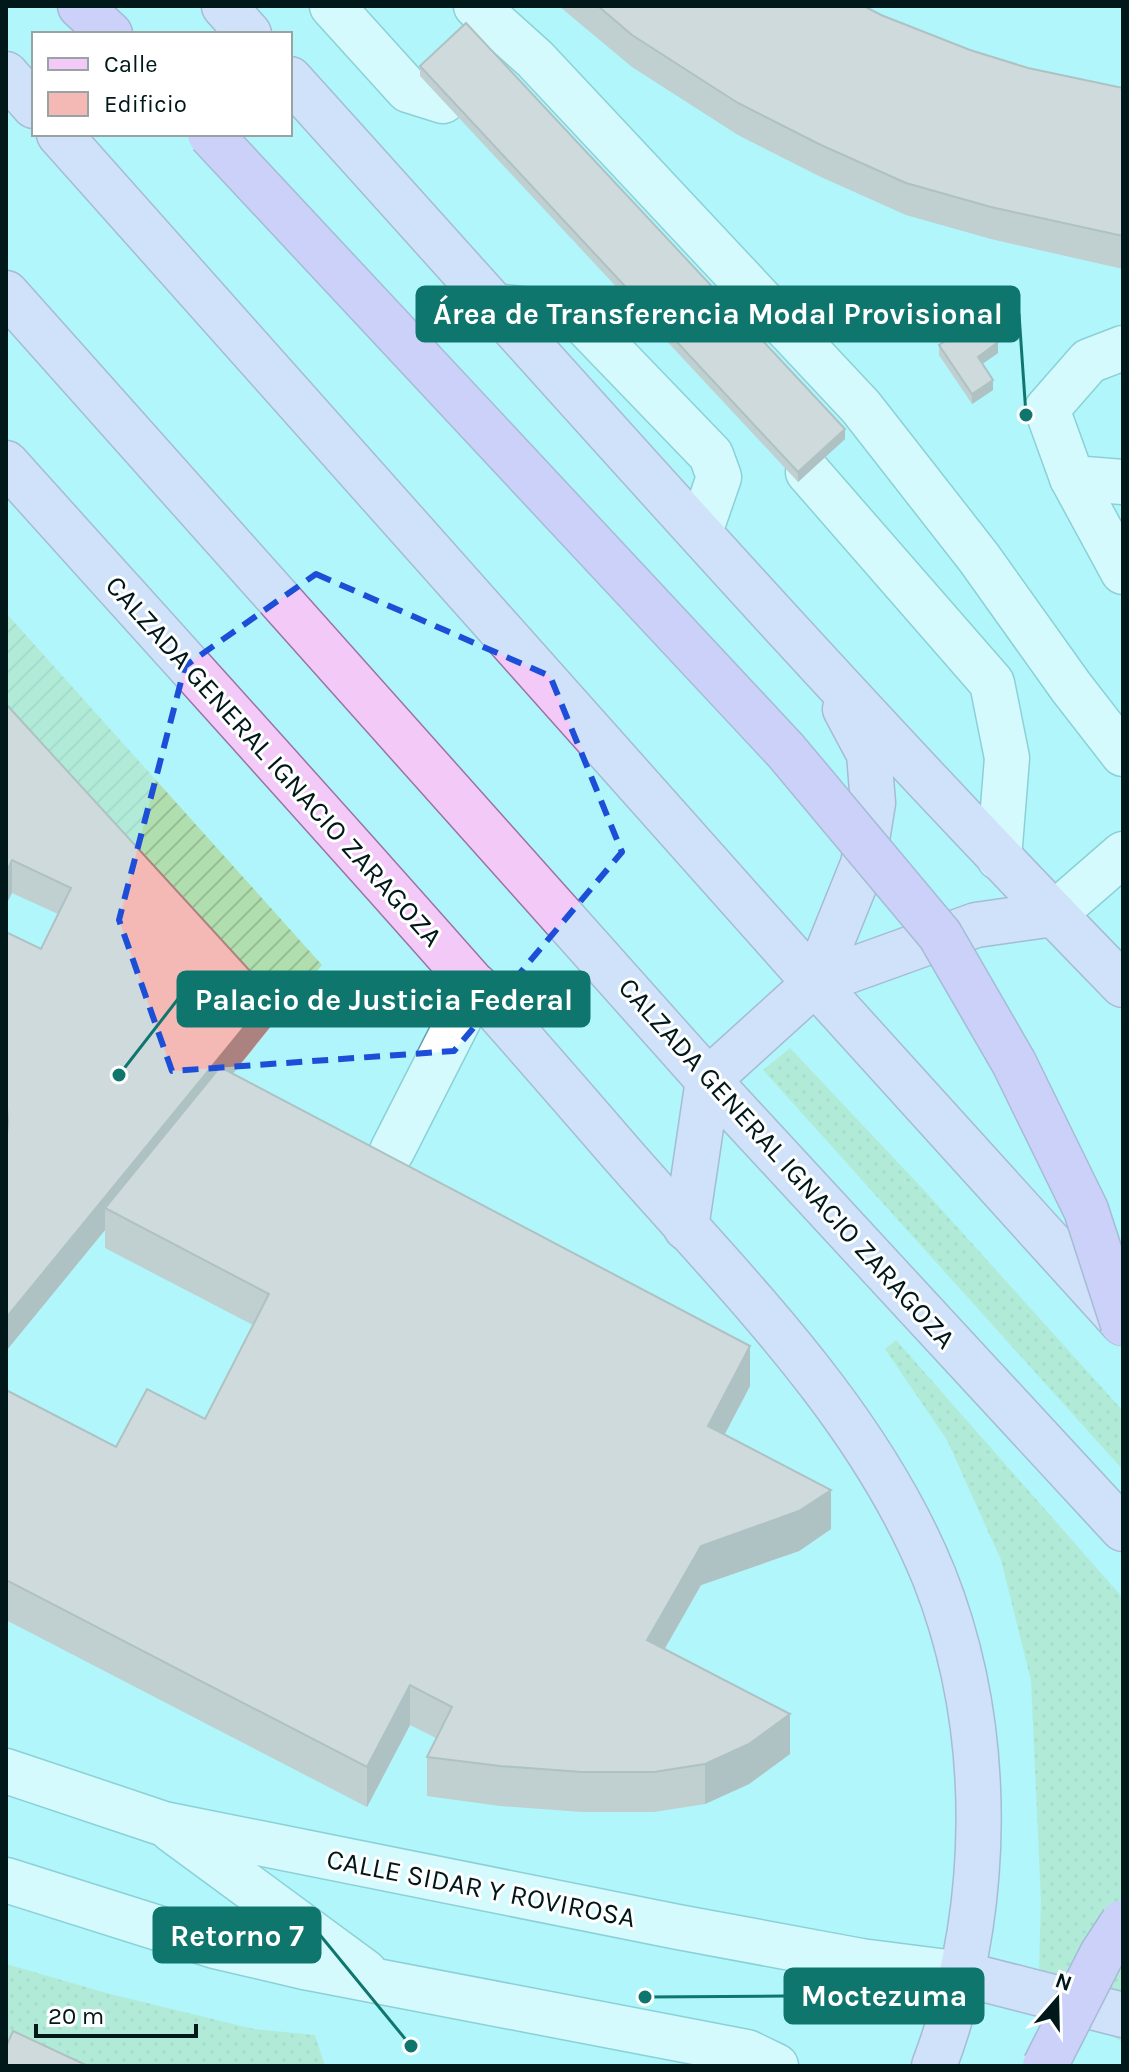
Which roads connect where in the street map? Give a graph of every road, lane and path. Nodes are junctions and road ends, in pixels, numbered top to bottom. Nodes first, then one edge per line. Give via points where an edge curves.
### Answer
1 (80, 6) edge
2 (116, 6) edge
3 (224, 6) edge
4 (332, 6) edge
5 (476, 6) edge
6 (108, 32) edge
7 (133, 32) edge
8 (247, 32) edge
9 (6, 74) edge
10 (292, 81) edge
11 (443, 101) edge
12 (32, 104) edge
13 (61, 136) edge
14 (212, 136) edge
15 (6, 293) edge
16 (495, 306) junction
17 (1123, 348) edge
18 (6, 463) edge
19 (808, 472) edge
20 (1072, 478) junction
21 (1123, 482) edge
22 (700, 532) junction
23 (1123, 572) edge
24 (825, 669) junction
25 (1123, 754) edge
26 (1123, 854) edge
27 (999, 858) junction
28 (1054, 914) junction
29 (815, 983) junction
30 (1123, 985) edge
31 (476, 986) junction
32 (708, 1080) junction
33 (392, 1151) dead end
34 (686, 1228) junction
35 (1123, 1323) edge
36 (1123, 1529) edge
37 (6, 1771) edge
38 (164, 1824) junction
39 (6, 1880) edge
40 (1123, 1922) edge
41 (963, 1974) junction
42 (379, 1983) junction
43 (1123, 2015) edge
44 (776, 2066) edge
45 (934, 2066) edge
46 (1045, 2066) edge

1 - 6 highway
2 - 7 highway
3 - 8 main road
4 - 11 street via 408,90
5 - 25 street via 535,59 861,407
9 - 12 main road
10 - 16 main road
13 - 29 main road
14 - 35 highway, bridge via 786,751 940,935 1014,1063 1086,1210
15 - 32 main road, CALZADA GENERAL IGNACIO ZARAGOZA
16 - 22 main road
16 - 22 street via 579,318 711,455 719,477
17 - 20 street via 1089,361 1047,409
18 - 31 main road, CALZADA GENERAL IGNACIO ZARAGOZA
19 - 27 street via 992,683 1007,758
20 - 21 street
20 - 23 street
22 - 24 main road
24 - 27 main road
24 - 29 main road via 869,754 873,803 863,864
26 - 28 street
27 - 28 main road
28 - 29 main road via 976,925
28 - 30 main road
29 - 32 main road
29 - 35 main road
31 - 33 street
31 - 34 main road, CALZADA GENERAL IGNACIO ZARAGOZA
32 - 34 main road
32 - 36 main road, CALZADA GENERAL IGNACIO ZARAGOZA
34 - 41 main road, CALZADA GENERAL IGNACIO ZARAGOZA via 798,1354 851,1425 934,1576 969,1700 975,1758 974,1901
37 - 38 street, CALLE SIDAR Y ROVIROSA
38 - 41 street, CALLE SIDAR Y ROVIROSA via 678,1927
38 - 42 street
39 - 42 street via 215,1946
40 - 46 highway, bridge
41 - 43 main road
41 - 45 main road, CALZADA GENERAL IGNACIO ZARAGOZA
42 - 44 street via 747,2052

